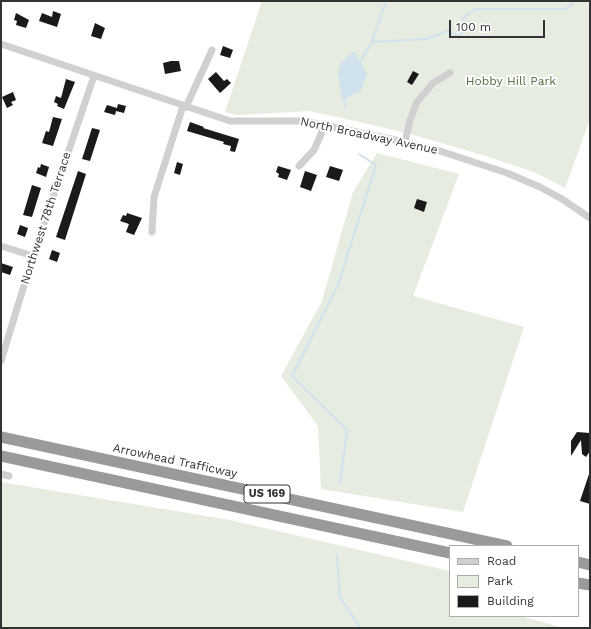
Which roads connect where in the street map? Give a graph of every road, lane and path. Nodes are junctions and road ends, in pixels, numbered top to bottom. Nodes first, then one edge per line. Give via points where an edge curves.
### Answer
1 (1, 44) edge
2 (212, 50) dead end
3 (450, 73) dead end
4 (94, 76) junction
5 (184, 107) junction
6 (325, 125) junction
7 (405, 142) junction
8 (299, 166) dead end
9 (590, 218) edge
10 (152, 232) dead end
11 (1, 246) edge
12 (33, 256) junction
13 (1, 361) edge
14 (1, 437) edge
15 (1, 456) edge
16 (1, 474) edge
17 (9, 476) dead end
18 (502, 545) edge
19 (449, 553) edge
20 (579, 562) edge
21 (590, 565) edge
22 (579, 583) edge
23 (590, 585) edge

1 - 4 street, North Broadway Avenue
2 - 5 street
3 - 7 street via 433,83 417,102
4 - 5 street, North Broadway Avenue
4 - 12 street, Northwest 78th Terrace
5 - 6 street, North Broadway Avenue via 230,121 303,121
5 - 10 street via 154,197
6 - 7 street, North Broadway Avenue
6 - 8 street via 314,150
7 - 9 street, North Broadway Avenue via 520,179 562,199
11 - 12 street
12 - 13 street, Northwest 78th Terrace
14 - 18 highway, Arrowhead Trafficway / US 169
15 - 19 highway, US 169
16 - 17 street
20 - 21 highway
22 - 23 highway

